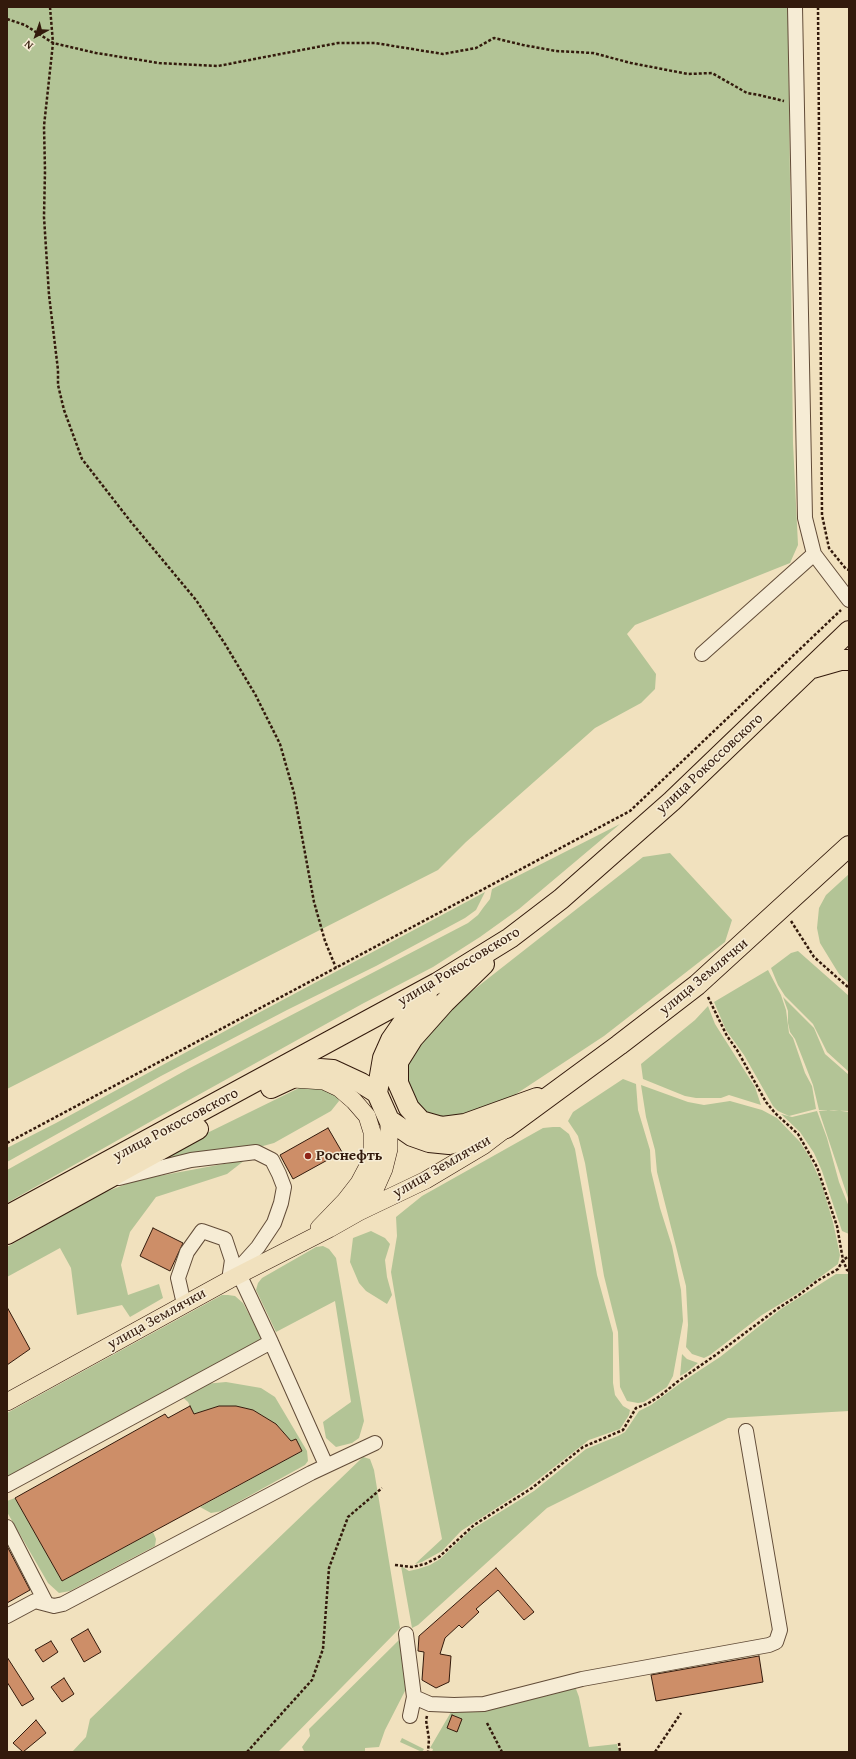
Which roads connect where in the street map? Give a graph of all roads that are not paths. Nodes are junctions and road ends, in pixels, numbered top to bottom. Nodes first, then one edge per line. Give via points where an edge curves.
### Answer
1 (795, 7) edge
2 (814, 554) junction
3 (849, 600) edge
4 (849, 631) edge
5 (702, 654) dead end
6 (849, 660) edge
7 (809, 669) junction
8 (849, 846) edge
9 (510, 938) junction
10 (437, 984) junction
11 (287, 1080) junction
12 (376, 1093) junction
13 (553, 1093) junction
14 (390, 1120) junction
15 (506, 1128) junction
16 (100, 1183) junction
17 (358, 1212) junction
18 (7, 1216) edge
19 (7, 1234) edge
20 (308, 1239) junction
21 (234, 1277) junction
22 (184, 1304) junction
23 (271, 1342) junction
24 (7, 1402) edge
25 (746, 1431) dead end
26 (375, 1443) dead end
27 (326, 1465) junction
28 (7, 1485) edge
29 (7, 1527) edge
30 (46, 1603) junction
31 (7, 1616) edge
32 (406, 1634) dead end
33 (414, 1697) junction
34 (410, 1716) dead end

1 - 2 street via 805,518
2 - 3 street
2 - 5 street
4 - 7 highway, улица Рокоссовского
6 - 7 highway
7 - 9 highway, улица Рокоссовского via 672,801 561,899
8 - 13 highway, улица Землячки via 697,985
9 - 10 highway, улица Рокоссовского
9 - 13 highway via 445,1002 413,1038 398,1062 398,1083 409,1108 421,1121 442,1127 465,1124
10 - 12 highway via 409,1014 391,1040 382,1058
10 - 18 highway, улица Рокоссовского
11 - 12 highway, улица Рокоссовского via 320,1069 333,1070
11 - 16 highway, улица Рокоссовского
11 - 20 main road via 324,1081 339,1088 366,1116 372,1132 368,1166 359,1183
12 - 14 highway
13 - 15 highway, улица Землячки
14 - 15 highway via 412,1136 430,1142 449,1144
14 - 17 main road via 389,1149 384,1169 376,1187
15 - 17 main road, улица Землячки via 483,1146 426,1180
16 - 19 highway, улица Рокоссовского
16 - 21 street via 191,1160 256,1152 272,1160 284,1187 281,1203 274,1223
17 - 20 main road, улица Землячки
20 - 21 main road, улица Землячки
21 - 22 main road, улица Землячки
21 - 22 street via 225,1239 202,1231 187,1252 178,1278
21 - 23 street
22 - 24 main road, улица Землячки
23 - 27 street
23 - 28 street
25 - 33 street via 780,1630 776,1642 582,1679 484,1704 430,1704
26 - 27 street
27 - 30 street via 63,1604 54,1606
29 - 30 street
30 - 31 street via 35,1601
32 - 33 street
33 - 34 street

